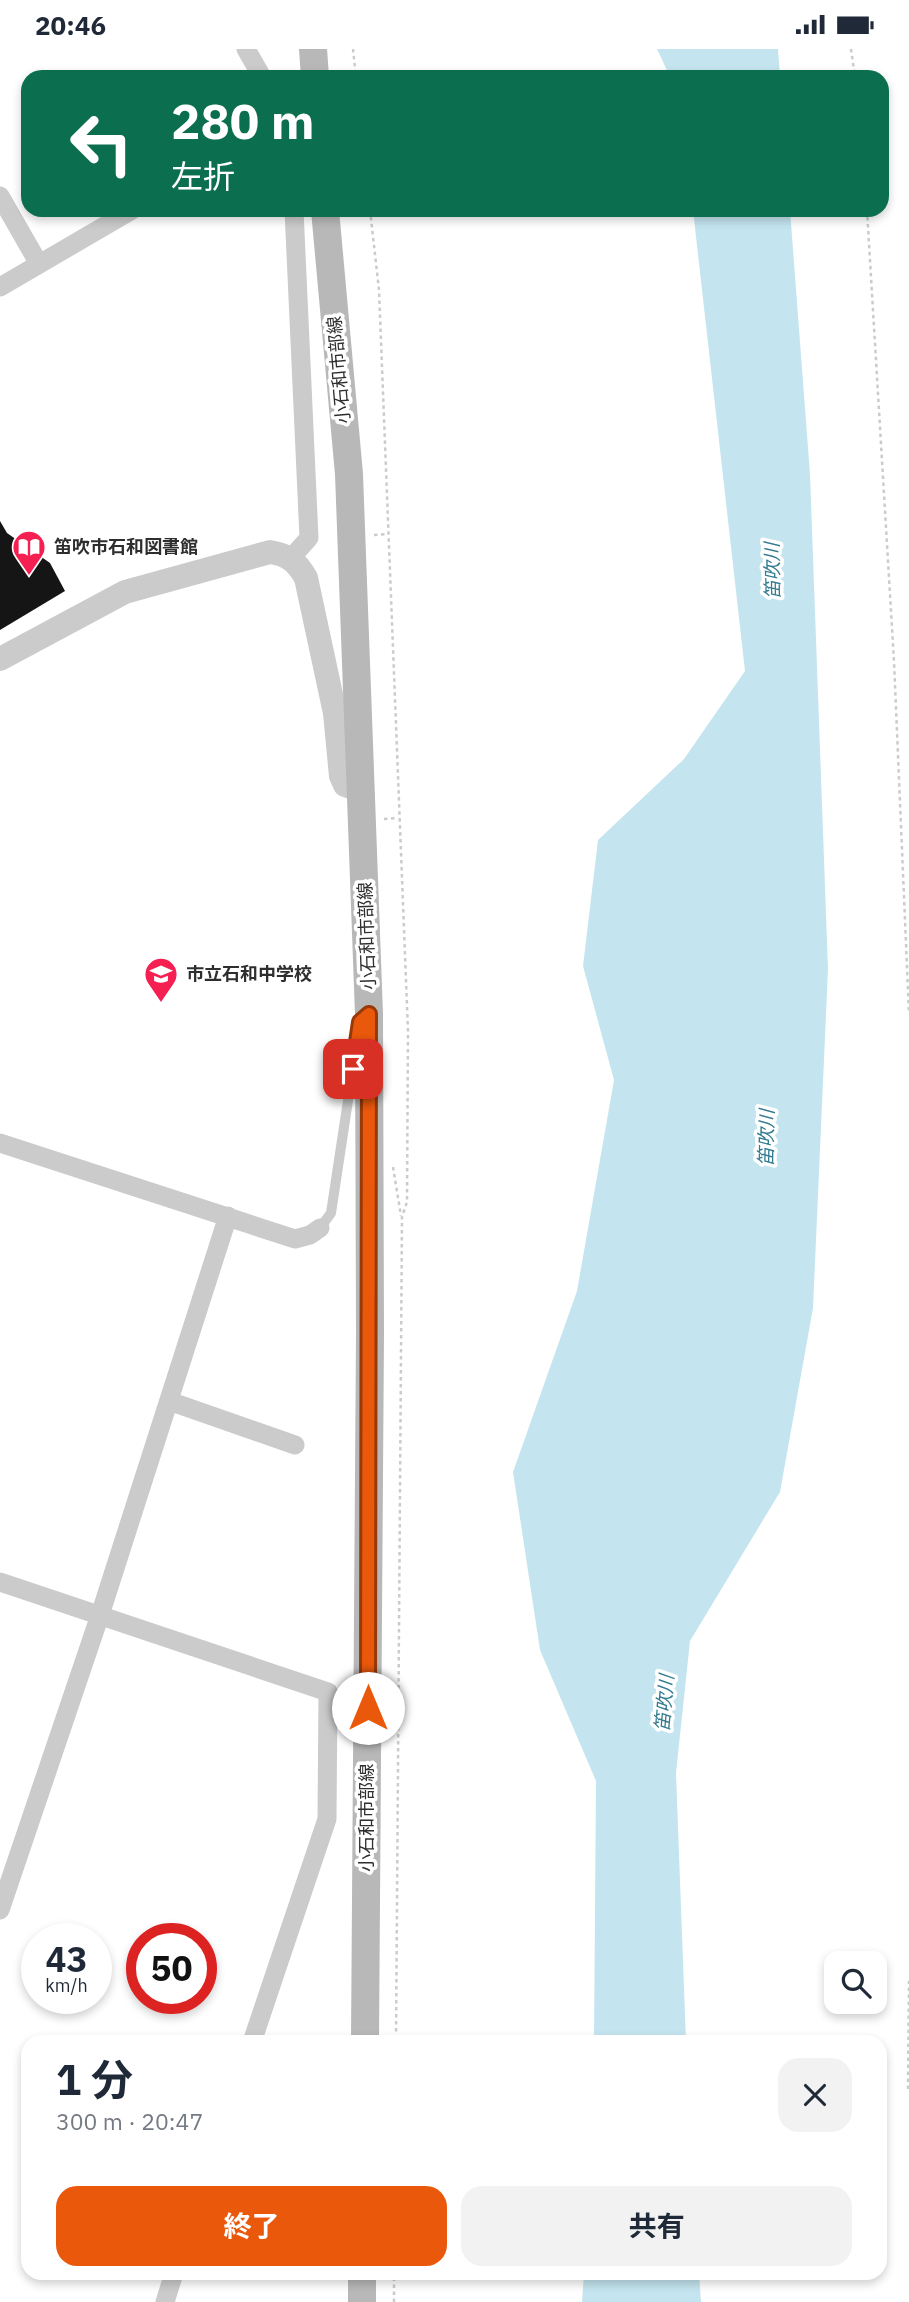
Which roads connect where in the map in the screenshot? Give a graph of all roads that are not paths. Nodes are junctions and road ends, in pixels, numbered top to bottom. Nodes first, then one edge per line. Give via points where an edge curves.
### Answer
1 (246, 49) edge
2 (313, 49) edge
3 (258, 70) edge
4 (314, 70) edge
5 (0, 196) edge
6 (120, 217) edge
7 (294, 217) edge
8 (326, 217) edge
9 (39, 264) junction
10 (0, 287) edge
11 (291, 558) junction
12 (0, 659) edge
13 (362, 791) junction
14 (369, 1014) junction
15 (0, 1143) edge
16 (228, 1216) junction
17 (320, 1228) joint
18 (169, 1401) junction
19 (295, 1445) dead end
20 (0, 1582) edge
21 (100, 1615) junction
22 (0, 1910) edge
23 (254, 2035) edge
24 (365, 2035) edge
25 (172, 2280) edge
26 (362, 2280) edge
27 (164, 2302) edge
28 (362, 2302) edge

1 - 3 street
2 - 4 main road
5 - 9 street
6 - 9 street
7 - 11 street via 309,538
8 - 13 main road, 小石和市部線 via 349,474
9 - 10 street
11 - 12 street via 271,552 125,591
11 - 13 street via 306,578 335,713 341,776 345,785
13 - 14 main road, 小石和市部線
14 - 17 lane via 360,1022 331,1213
14 - 24 main road, 小石和市部線
15 - 16 street
16 - 17 street via 295,1239
16 - 18 street
18 - 19 street
18 - 21 street
20 - 21 street
21 - 22 street
21 - 23 street via 328,1692 327,1819
25 - 27 street
26 - 28 main road

